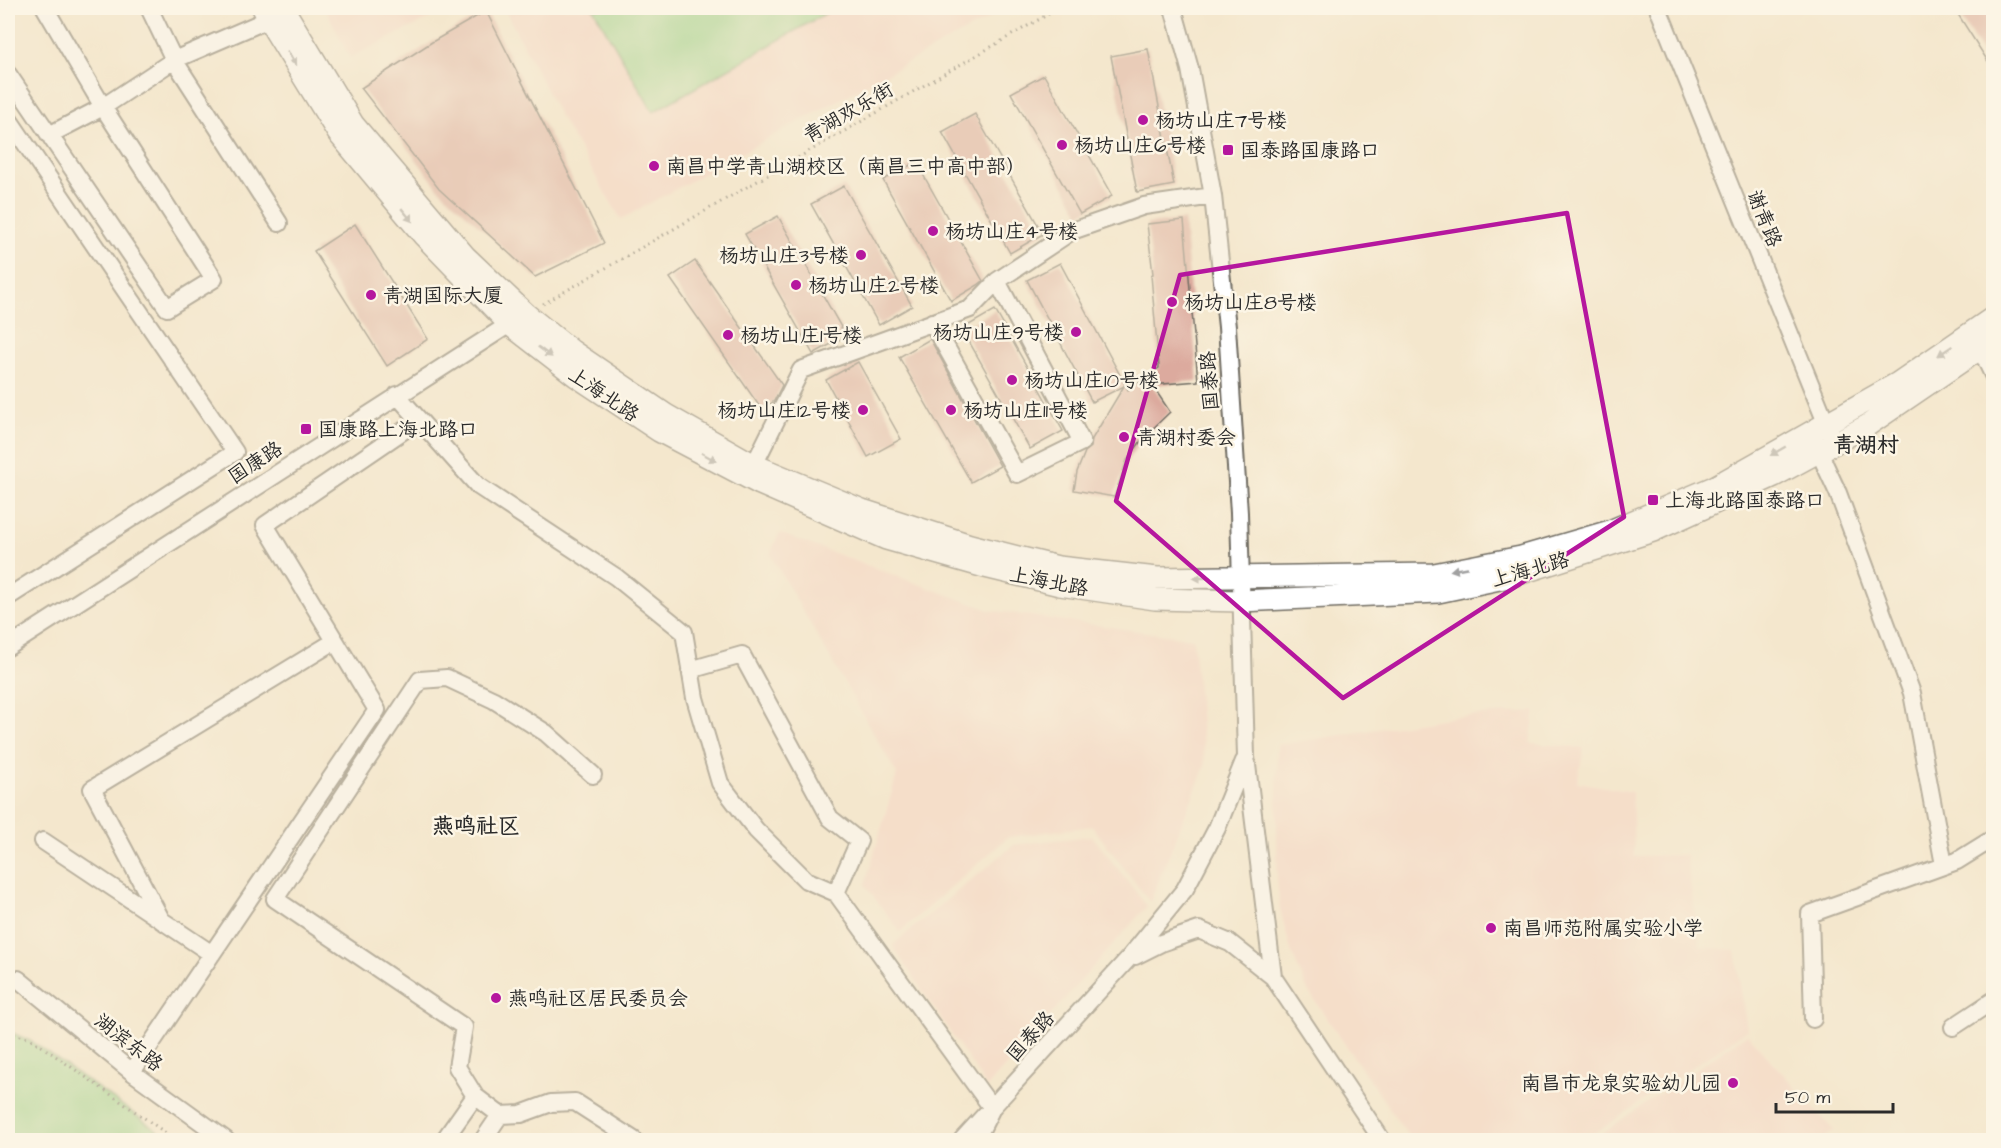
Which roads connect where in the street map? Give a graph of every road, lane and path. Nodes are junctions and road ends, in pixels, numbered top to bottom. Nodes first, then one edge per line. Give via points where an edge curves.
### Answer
1 (45, 8) edge
2 (149, 8) edge
3 (1059, 8) edge
4 (1173, 8) edge
5 (1658, 8) edge
6 (272, 11) edge
7 (174, 60) junction
8 (8, 74) edge
9 (103, 107) junction
10 (8, 118) edge
11 (50, 135) junction
12 (1213, 195) junction
13 (279, 223) dead end
14 (997, 281) junction
15 (1994, 318) edge
16 (517, 319) junction
17 (932, 322) junction
18 (1987, 344) edge
19 (1994, 377) edge
20 (398, 395) junction
21 (419, 420) junction
22 (1827, 440) junction
23 (754, 465) junction
24 (1241, 577) junction
25 (8, 597) edge
26 (1241, 601) junction
27 (335, 641) junction
28 (8, 647) edge
29 (690, 670) junction
30 (1246, 757) junction
31 (593, 775) dead end
32 (1994, 838) edge
33 (43, 841) dead end
34 (1944, 865) junction
35 (836, 893) junction
36 (162, 921) junction
37 (212, 954) junction
38 (1128, 959) junction
39 (11, 977) edge
40 (1273, 978) junction
41 (1994, 1000) edge
42 (1813, 1019) dead end
43 (1953, 1027) dead end
44 (8, 1033) edge
45 (132, 1072) junction
46 (475, 1096) junction
47 (992, 1108) junction
48 (500, 1115) junction
49 (176, 1140) edge
50 (226, 1140) edge
51 (444, 1140) edge
52 (483, 1140) edge
53 (634, 1140) edge
54 (962, 1140) edge
55 (976, 1140) edge
56 (1382, 1140) edge

1 - 9 street
2 - 7 street
3 - 16 path, 青湖欢乐街
4 - 12 street, 国泰路 via 1190,69
5 - 22 street, 谢青路
6 - 7 street
6 - 16 main road, 上海北路 via 353,124
7 - 9 street
7 - 13 street
8 - 11 street
9 - 11 street
9 - 11 street via 214,279 167,308
10 - 25 street via 235,452
12 - 14 street via 1144,206 1072,231
12 - 24 street, 国泰路 via 1227,327
14 - 17 street via 970,309
14 - 17 street via 1082,442 1017,474
15 -> 22 main road, 上海北路 via 1898,383
16 - 20 street, 国康路
16 - 23 main road, 上海北路 via 666,415
16 -> 26 main road, 上海北路 via 576,375 659,431 760,484 886,539 1060,585 1155,599
17 - 23 street via 801,370
18 - 19 street
18 - 22 main road, 上海北路 via 1868,425
20 - 21 street
20 - 28 street, 国康路
21 - 27 street via 265,525
21 - 29 street via 478,486 616,577 684,632
22 -> 24 main road, 上海北路 via 1610,531 1521,556 1434,574
22 - 26 main road, 上海北路 via 1714,504 1653,531 1509,577 1438,592
22 - 34 street, 谢青路 via 1838,494 1912,693
24 -> 23 main road, 上海北路 via 1157,578 1058,567 862,510
24 - 26 street, 国泰路
26 - 30 street, 国泰路
27 - 36 street via 92,789
27 - 37 street via 377,710
29 - 35 street via 720,783 756,830 806,880
29 - 35 street via 742,655 830,818 859,841
30 - 38 street, 国泰路 via 1217,828 1185,889
30 - 40 street, 国泰路
31 - 46 street via 546,733 494,700 447,678 420,680 275,899 464,1027 457,1067
32 - 34 street
33 - 36 street
34 - 42 street via 1809,914
35 - 47 street
36 - 37 street
37 - 45 street
38 - 40 street, 国泰路 via 1199,930 1230,943
38 - 47 street, 国泰路
39 - 45 street, 湖滨东路
40 - 56 street, 国泰路
41 - 43 street
44 - 49 path via 31,1039
45 - 50 street, 湖滨东路
46 - 48 street
46 - 51 street
47 - 54 street, 国泰路
47 - 55 street
48 - 52 street
48 - 53 street via 551,1103 575,1102

